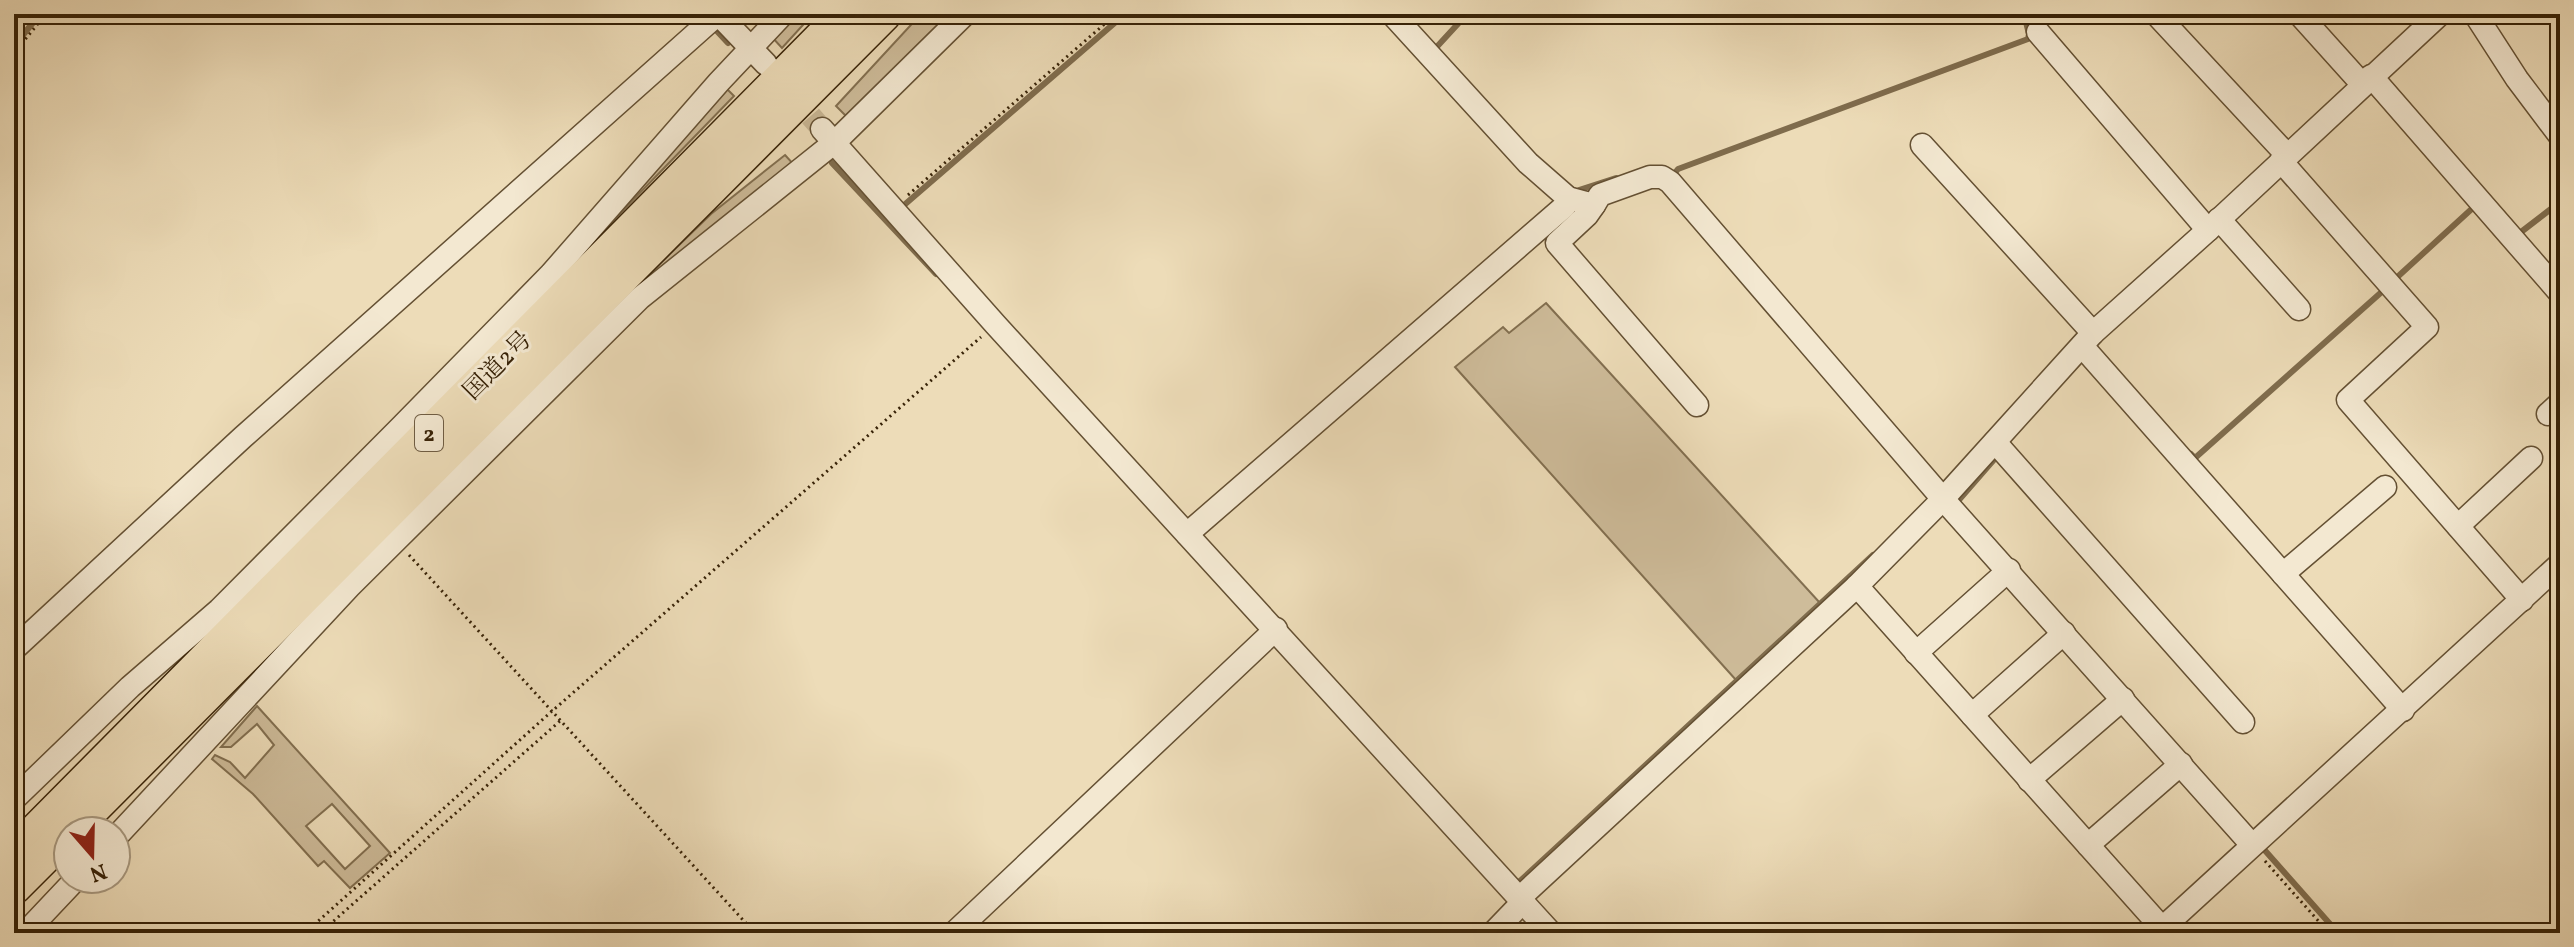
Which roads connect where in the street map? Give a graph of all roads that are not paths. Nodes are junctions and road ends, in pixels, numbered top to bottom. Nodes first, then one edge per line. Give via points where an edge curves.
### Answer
1 (783, 14) edge
2 (833, 14) edge
3 (845, 14) edge
4 (884, 14) edge
5 (965, 14) edge
6 (1392, 14) edge
7 (2156, 14) edge
8 (2299, 14) edge
9 (2440, 14) edge
10 (2475, 14) edge
11 (714, 18) edge
12 (2038, 32) dead end
13 (758, 57) junction
14 (2366, 80) junction
15 (726, 134) junction
16 (829, 135) junction
17 (2560, 136) edge
18 (1922, 145) dead end
19 (2284, 158) junction
20 (1579, 200) junction
21 (2214, 224) junction
22 (2560, 293) edge
23 (2299, 309) dead end
24 (2088, 347) junction
25 (1697, 405) dead end
26 (2000, 447) junction
27 (2531, 458) dead end
28 (2385, 487) dead end
29 (1943, 499) junction
30 (2458, 526) junction
31 (1187, 534) junction
32 (2560, 564) edge
33 (2009, 570) junction
34 (2283, 574) junction
35 (1857, 586) junction
36 (2522, 600) junction
37 (2064, 633) junction
38 (1270, 634) junction
39 (14, 649) edge
40 (1916, 653) junction
41 (2123, 699) junction
42 (2403, 710) junction
43 (1972, 715) junction
44 (2243, 722) dead end
45 (2181, 764) junction
46 (2029, 780) junction
47 (14, 799) edge
48 (86, 815) edge
49 (132, 819) edge
50 (2088, 845) junction
51 (52, 849) edge
52 (2255, 850) junction
53 (14, 853) edge
54 (14, 887) edge
55 (61, 895) edge
56 (1517, 907) junction
57 (2160, 931) edge
58 (25, 933) edge
59 (954, 933) edge
60 (1493, 933) edge
61 (1551, 933) edge

1 - 13 street
2 - 15 highway
3 - 15 highway, 国道2号 / 2
4 - 48 highway, 国道2号 / 2
5 - 16 street
6 - 20 street via 1528,163
7 - 19 street
8 - 14 street
9 - 14 street
10 - 17 street
11 - 13 street
11 - 39 street via 243,437
12 - 21 street
13 - 47 street via 219,610
14 - 19 street
14 - 22 street
15 - 53 highway, 国道2号 / 2
16 - 31 street
16 - 49 street via 640,298 395,541
18 - 24 street
19 - 21 street
19 - 30 street via 2427,327 2348,400
20 - 25 street via 1587,215 1557,243
20 - 29 street via 1650,177 1670,182
20 - 31 street via 1565,206
21 - 23 street
21 - 24 street
24 - 26 street
24 - 34 street
26 - 29 street
26 - 44 street
27 - 30 street
28 - 34 street
29 - 33 street
29 - 35 street
30 - 36 street
31 - 38 street
32 - 36 street
33 - 37 street
33 - 40 street
34 - 42 street
35 - 40 street
35 - 56 street
36 - 42 street
37 - 41 street
37 - 43 street
38 - 56 street
38 - 59 street
40 - 43 street
41 - 45 street
41 - 46 street
42 - 52 street
43 - 46 street
45 - 50 street
45 - 52 street
46 - 50 street
50 - 57 street
51 - 54 highway, 国道2号 / 2
52 - 57 street
55 - 58 street
56 - 60 street
56 - 61 street

